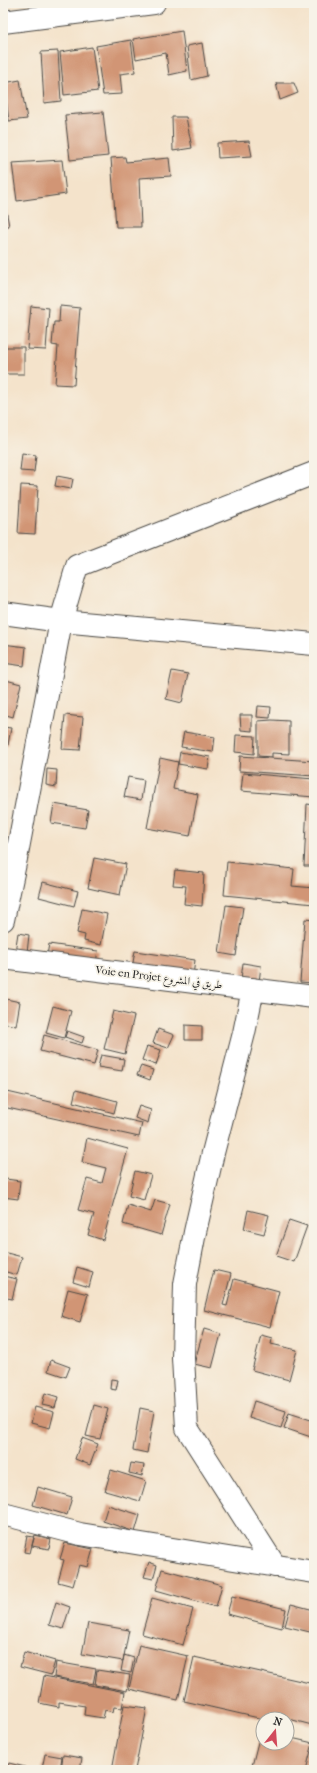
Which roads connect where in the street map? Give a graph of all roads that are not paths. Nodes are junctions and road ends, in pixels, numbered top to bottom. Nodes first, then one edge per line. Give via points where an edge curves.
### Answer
1 (154, 3) edge
2 (3, 22) edge
3 (314, 473) edge
4 (3, 612) edge
5 (61, 621) junction
6 (314, 644) edge
7 (3, 920) edge
8 (3, 958) edge
9 (253, 989) junction
10 (314, 997) edge
11 (3, 1514) edge
12 (275, 1566) junction
13 (314, 1572) edge

1 - 2 street
3 - 5 street via 77,566
4 - 5 street
5 - 6 street
5 - 7 street
8 - 9 street, Voie en Projet طريق في المشروع
9 - 10 street, Voie en Projet طريق في المشروع
9 - 12 street via 195,1232 186,1284 183,1358 187,1428
11 - 12 street via 80,1534
12 - 13 street

